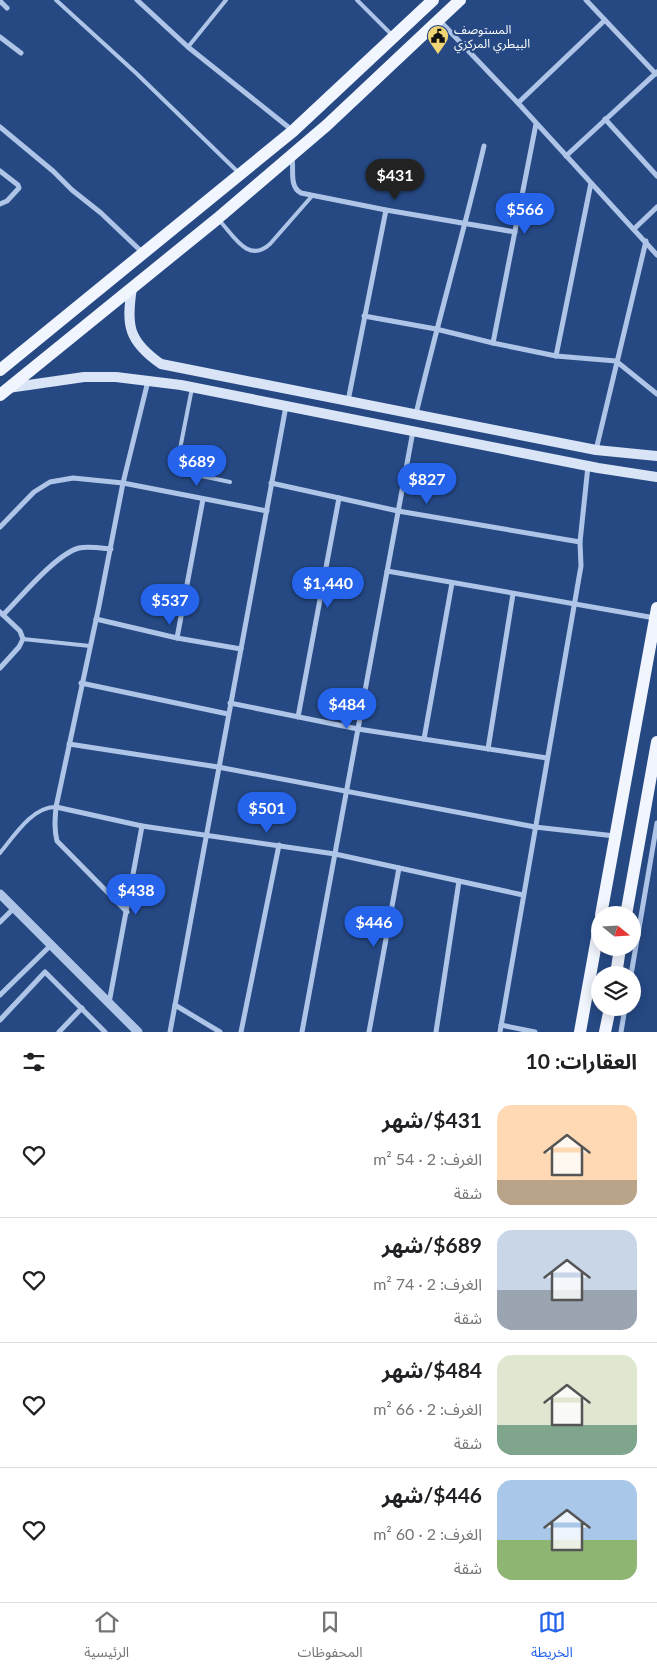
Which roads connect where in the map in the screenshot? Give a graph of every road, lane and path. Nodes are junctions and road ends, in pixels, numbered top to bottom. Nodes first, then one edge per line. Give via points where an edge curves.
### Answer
1 (56, 0) edge
2 (137, 0) edge
3 (226, 0) edge
4 (357, 0) edge
5 (433, 0) edge
6 (460, 0) edge
7 (586, 0) edge
8 (0, 1) edge
9 (7, 8) dead end
10 (439, 20) junction
11 (605, 20) junction
12 (0, 37) edge
13 (394, 37) junction
14 (188, 47) junction
15 (21, 52) dead end
16 (656, 74) edge
17 (518, 102) junction
18 (606, 119) junction
19 (536, 124) junction
20 (0, 127) edge
21 (293, 131) junction
22 (484, 146) dead end
23 (291, 156) junction
24 (566, 156) junction
25 (0, 171) edge
26 (240, 174) junction
27 (657, 176) edge
28 (591, 183) junction
29 (219, 192) junction
30 (312, 196) junction
31 (0, 204) edge
32 (231, 206) junction
33 (657, 207) edge
34 (386, 210) junction
35 (217, 219) junction
36 (466, 224) junction
37 (634, 229) junction
38 (515, 232) junction
39 (646, 241) junction
40 (143, 254) junction
41 (657, 255) edge
42 (132, 288) junction
43 (364, 316) junction
44 (436, 329) junction
45 (494, 343) junction
46 (556, 356) junction
47 (616, 361) junction
48 (184, 369) junction
49 (0, 370) edge
50 (148, 381) junction
51 (181, 385) junction
52 (192, 388) junction
53 (4, 392) edge
54 (657, 394) edge
55 (348, 401) junction
56 (286, 406) junction
57 (378, 407) junction
58 (415, 414) junction
59 (374, 424) junction
60 (413, 431) junction
61 (596, 450) junction
62 (657, 456) edge
63 (588, 466) junction
64 (657, 478) edge
65 (230, 482) dead end
66 (124, 483) junction
67 (272, 483) junction
68 (339, 498) junction
69 (203, 499) junction
70 (398, 510) junction
71 (267, 511) junction
72 (0, 527) edge
73 (580, 542) junction
74 (110, 549) junction
75 (387, 572) junction
76 (452, 583) junction
77 (513, 594) junction
78 (574, 604) junction
79 (656, 613) edge
80 (2, 614) edge
81 (96, 619) junction
82 (177, 638) junction
83 (23, 639) junction
84 (90, 646) junction
85 (241, 649) junction
86 (0, 668) edge
87 (81, 684) junction
88 (230, 703) junction
89 (228, 714) junction
90 (298, 717) junction
91 (358, 729) junction
92 (424, 739) junction
93 (657, 742) edge
94 (69, 744) junction
95 (488, 749) junction
96 (547, 758) junction
97 (218, 767) junction
98 (346, 792) junction
99 (56, 807) junction
100 (657, 823) edge
101 (142, 826) junction
102 (536, 827) junction
103 (206, 834) junction
104 (615, 836) junction
105 (278, 845) junction
106 (0, 853) edge
107 (335, 854) junction
108 (654, 858) edge
109 (399, 868) junction
110 (459, 881) junction
111 (0, 894) edge
112 (524, 895) junction
113 (603, 906) edge
114 (628, 906) edge
115 (14, 908) junction
116 (127, 912) junction
117 (0, 922) edge
118 (51, 945) junction
119 (594, 956) edge
120 (632, 966) edge
121 (0, 995) edge
122 (109, 1003) junction
123 (175, 1005) junction
124 (82, 1008) junction
125 (608, 1016) edge
126 (624, 1016) edge
127 (0, 1020) edge
128 (501, 1025) junction
129 (59, 1032) edge
130 (105, 1032) edge
131 (138, 1032) edge
132 (170, 1032) edge
133 (220, 1032) edge
134 (241, 1032) edge
135 (302, 1032) edge
136 (369, 1032) edge
137 (436, 1032) edge
138 (500, 1032) edge
139 (535, 1032) edge
140 (580, 1032) edge
141 (605, 1032) edge
142 (621, 1032) edge

1 - 26 lane
2 - 14 street
3 - 14 lane
4 - 13 lane
5 - 13 main road
6 - 10 main road
7 - 11 street
8 - 9 street
10 - 17 street
10 - 23 main road
11 - 16 street
11 - 17 street
12 - 15 street
13 - 21 main road
14 - 21 street
16 - 18 street
17 - 19 street
18 - 24 street
18 - 27 street
19 - 24 street
19 - 38 street
20 - 40 street
21 - 26 main road
22 - 36 street
23 - 30 street via 294,188
23 - 32 main road
24 - 28 street
25 - 31 street via 18,188 7,202
26 - 29 main road
28 - 37 street
28 - 46 street
29 - 32 main road
29 - 40 main road
30 - 34 street
30 - 35 lane via 270,244 258,252 244,247
32 - 35 main road
33 - 37 street
34 - 36 street
34 - 43 street
35 - 42 main road
36 - 38 street
36 - 44 street
37 - 39 street
38 - 45 street
39 - 41 street
39 - 47 street
40 - 49 main road
42 - 48 main road via 128,314 138,343 161,364
42 - 53 main road
43 - 44 street
43 - 55 street
44 - 45 street
44 - 58 street
45 - 46 street
46 - 47 street
47 - 54 street
47 - 61 street
48 - 51 main road
48 - 55 main road
50 - 51 main road
50 - 53 main road via 116,376 84,377
50 - 66 street
51 - 52 main road
52 - 56 main road
52 - 65 lane via 179,454 182,466 192,474
55 - 57 main road
56 - 59 main road
56 - 67 street
57 - 58 main road
57 - 59 main road
58 - 61 main road
59 - 60 main road
60 - 63 main road
60 - 70 street
61 - 62 main road
63 - 64 main road
63 - 73 street
66 - 69 street
66 - 72 street via 73,478 50,482 34,492
66 - 74 street
67 - 68 street
67 - 71 street
68 - 70 street
68 - 90 street
69 - 71 street
69 - 82 street
70 - 73 street
70 - 75 street
71 - 85 street
73 - 78 street via 581,566
74 - 80 street via 81,548 70,552 54,563
74 - 81 street
75 - 76 street
75 - 91 street
76 - 77 street
76 - 92 street
77 - 78 street
77 - 95 street
78 - 79 street
78 - 96 street
79 - 104 main road
80 - 83 street via 20,631
81 - 82 street
81 - 84 street
82 - 85 street
83 - 84 lane
83 - 86 street
84 - 87 street
85 - 88 street
87 - 89 street
87 - 94 street
88 - 89 street
88 - 90 street
89 - 97 street
90 - 91 street
91 - 92 street
91 - 98 street
92 - 95 street
93 - 114 main road
94 - 97 street
94 - 99 street
95 - 96 street
96 - 102 street
97 - 98 street
97 - 103 street
98 - 102 street
98 - 107 street
99 - 101 street
99 - 106 lane via 37,812
99 - 116 street via 54,830 57,841
100 - 108 street
101 - 103 street
101 - 116 street
102 - 104 street
102 - 112 street
103 - 105 street
103 - 123 street
104 - 113 main road
105 - 107 street
105 - 134 street
107 - 109 street
107 - 135 street
108 - 120 street
109 - 110 street
109 - 136 street
110 - 112 street
110 - 137 street
111 - 115 street
112 - 128 street
115 - 117 street
115 - 118 street
116 - 122 street
118 - 121 street
118 - 122 street
119 - 140 main road
122 - 131 street
123 - 132 street
123 - 133 street
124 - 127 street via 45,972
124 - 129 street
124 - 130 street
125 - 141 main road
126 - 142 street
128 - 138 street
128 - 139 street

